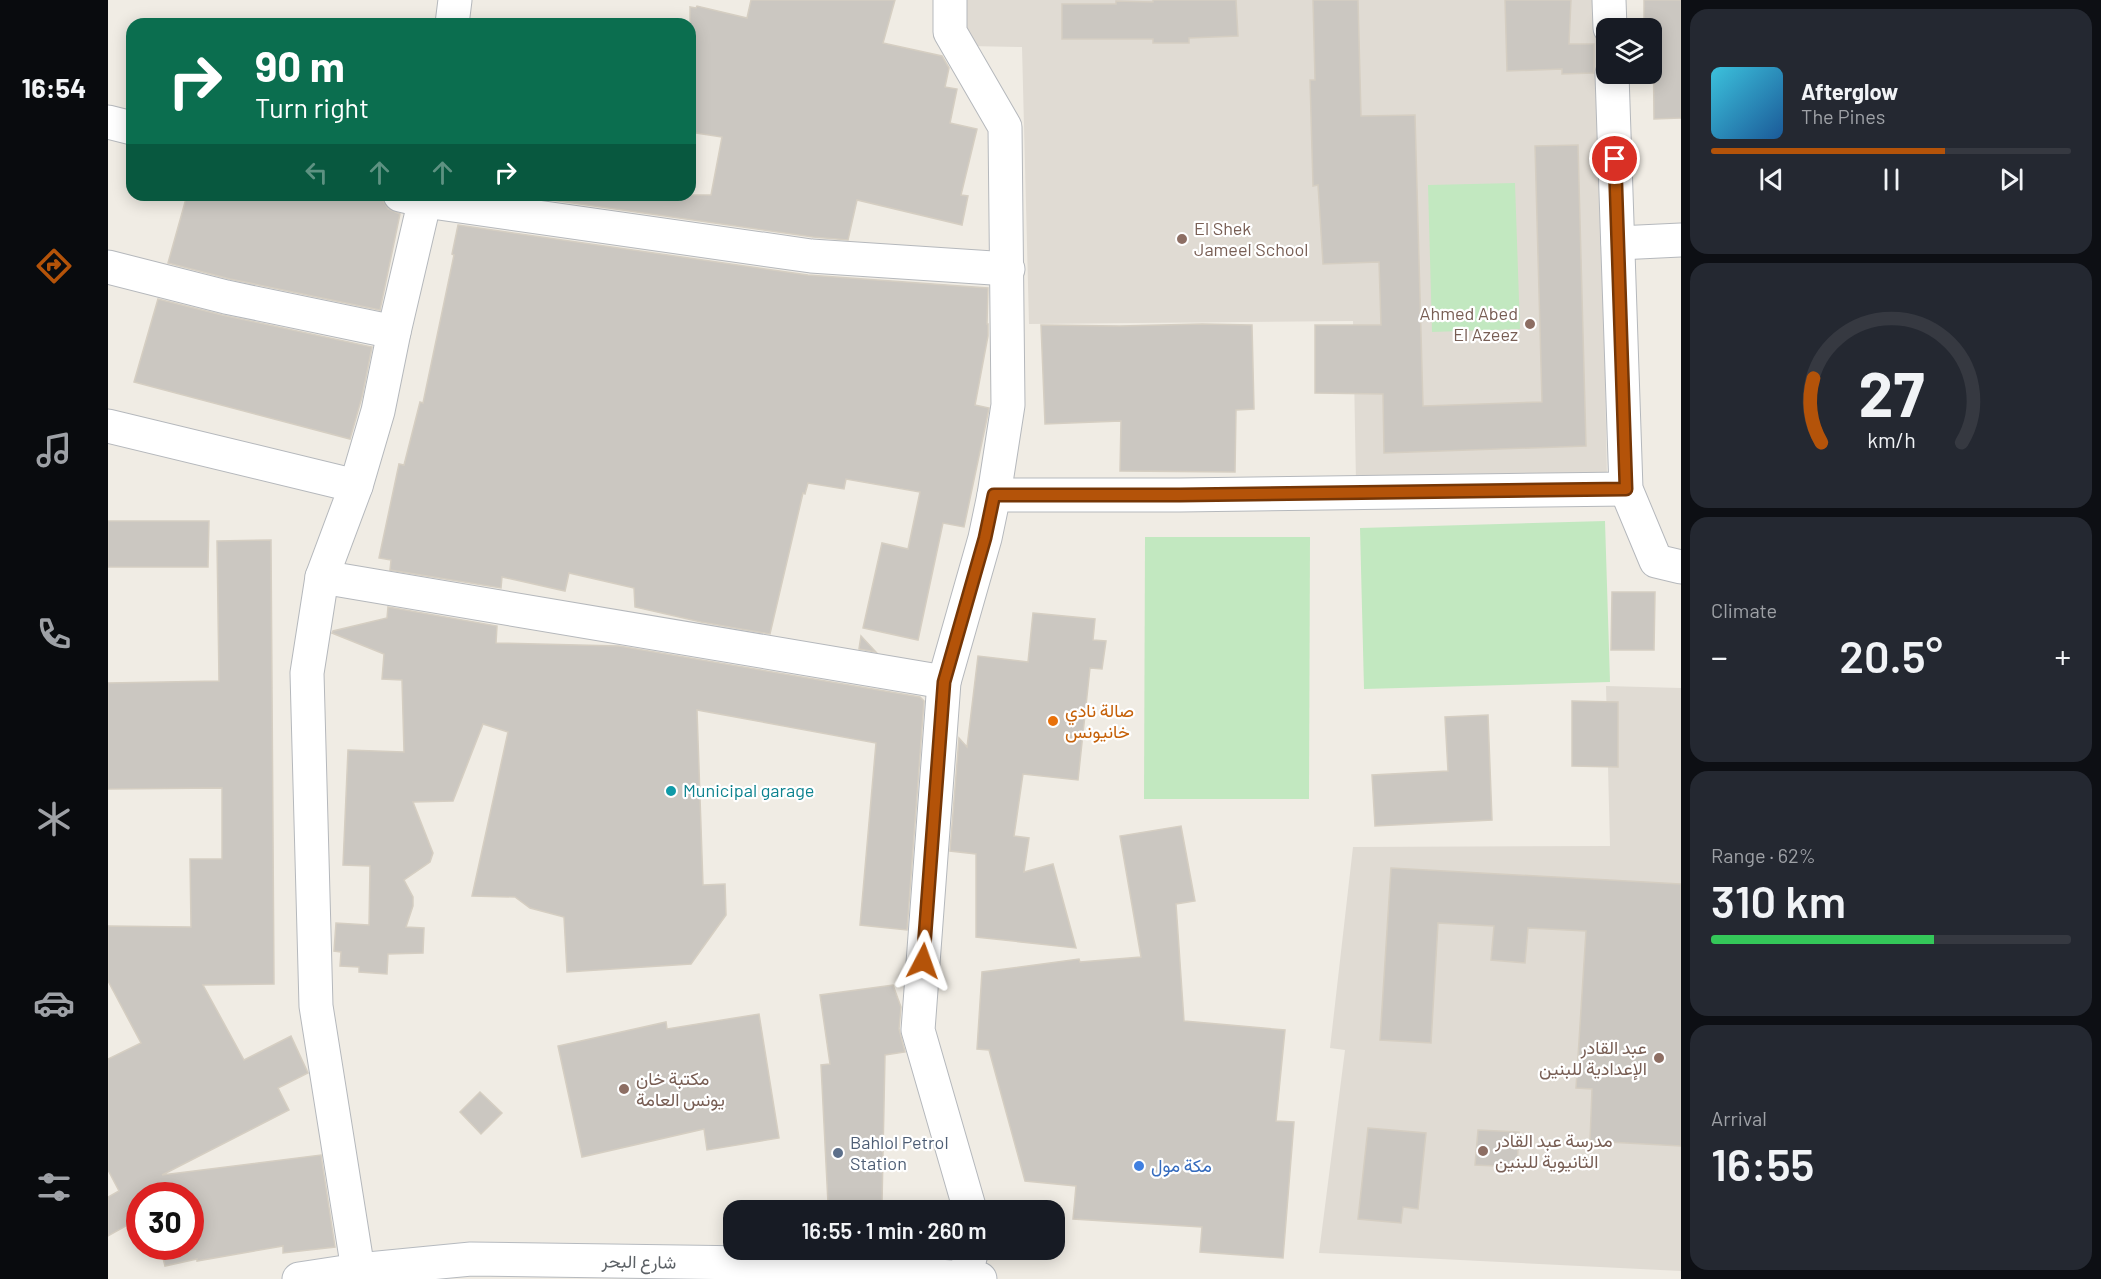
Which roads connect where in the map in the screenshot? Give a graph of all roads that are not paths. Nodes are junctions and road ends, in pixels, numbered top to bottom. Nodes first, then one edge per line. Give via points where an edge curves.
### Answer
1 (455, 0) edge
2 (950, 0) edge
3 (1609, 0) edge
4 (453, 18) edge
5 (1610, 18) edge
6 (1612, 84) edge
7 (108, 122) edge
8 (126, 126) edge
9 (416, 201) edge
10 (444, 201) edge
11 (1681, 240) edge
12 (1618, 243) junction
13 (108, 267) edge
14 (1008, 269) junction
15 (394, 332) junction
16 (108, 426) edge
17 (356, 486) junction
18 (1626, 489) junction
19 (994, 495) junction
20 (1681, 567) edge
21 (322, 577) junction
22 (944, 682) junction
23 (967, 1200) edge
24 (971, 1271) edge
25 (359, 1275) edge
26 (299, 1279) edge

1 - 4 street
2 - 14 street via 950,32 1005,127
3 - 5 street
6 - 12 street
7 - 8 street
9 - 15 street
10 - 14 street via 811,256
11 - 12 street
12 - 18 street
13 - 15 street via 226,297
14 - 19 street via 1008,405
15 - 17 street via 378,411
16 - 17 street
17 - 21 street
18 - 19 street
18 - 20 street via 1656,561
19 - 22 street
21 - 22 street
21 - 25 street via 307,673 316,1006
22 - 23 street via 918,1030
24 - 25 street, شارع البحر via 471,1259
25 - 26 street, شارع البحر

